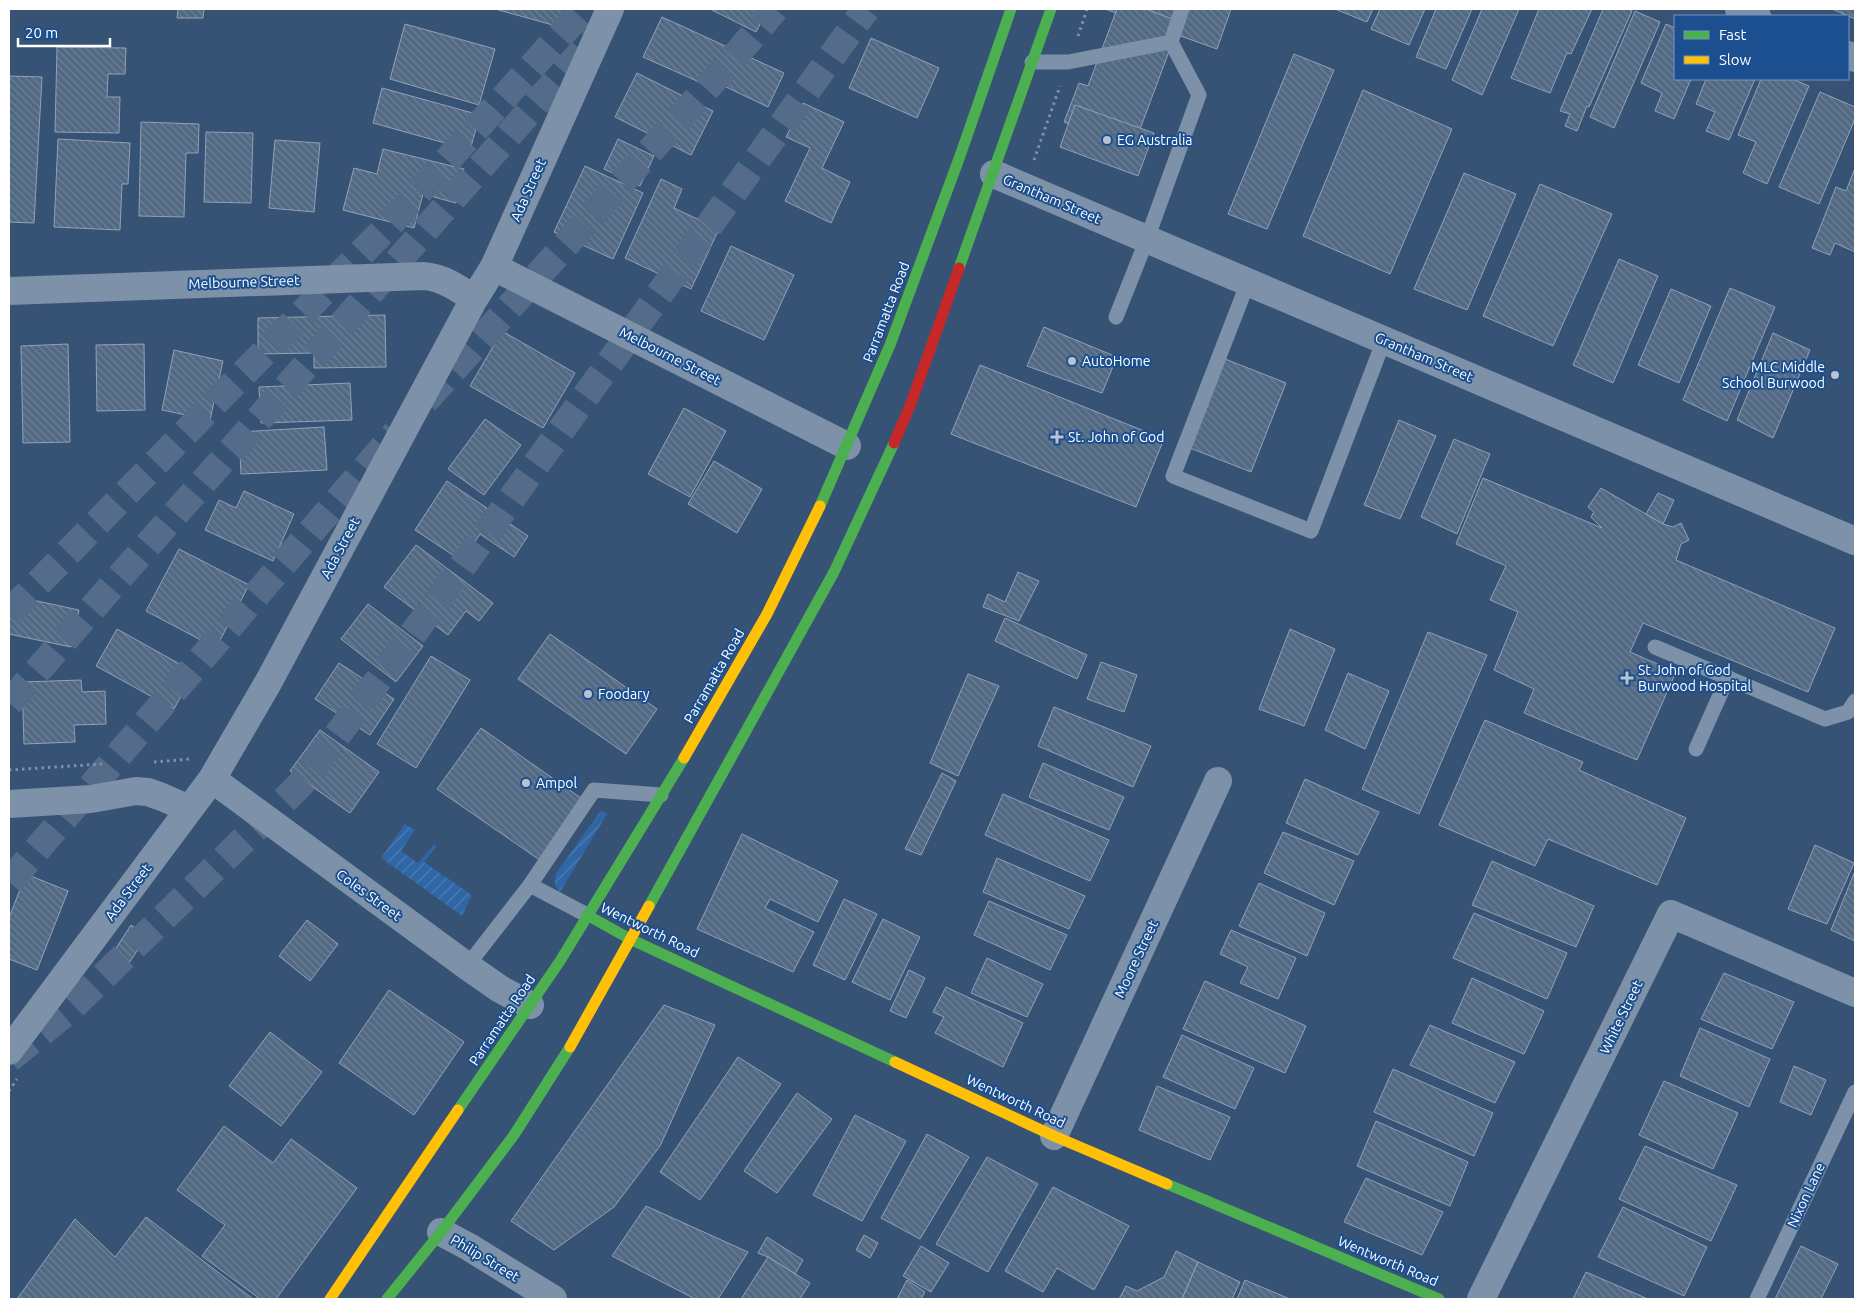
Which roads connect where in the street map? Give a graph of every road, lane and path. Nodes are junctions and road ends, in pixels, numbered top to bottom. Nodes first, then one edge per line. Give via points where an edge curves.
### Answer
1 (610, 9) edge
2 (1011, 9) edge
3 (1051, 9) edge
4 (1087, 9) edge
5 (1182, 9) edge
6 (1739, 9) edge
7 (1754, 15) edge
8 (1171, 42) junction
9 (1032, 62) junction
10 (1068, 62) junction
11 (994, 174) junction
12 (1024, 187) junction
13 (1147, 239) junction
14 (494, 266) junction
15 (1248, 282) junction
16 (9, 291) edge
17 (474, 299) junction
18 (1116, 317) dead end
19 (1384, 340) junction
20 (847, 446) junction
21 (1855, 541) edge
22 (1655, 646) dead end
23 (1728, 678) junction
24 (1855, 701) edge
25 (1696, 749) dead end
26 (195, 751) dead end
27 (152, 762) dead end
28 (104, 764) dead end
29 (9, 770) edge
30 (212, 779) junction
31 (1218, 781) dead end
32 (662, 795) junction
33 (9, 804) edge
34 (189, 809) junction
35 (530, 885) junction
36 (587, 915) junction
37 (630, 939) junction
38 (467, 966) junction
39 (1855, 993) edge
40 (530, 1005) junction
41 (14, 1063) edge
42 (9, 1091) edge
43 (1855, 1092) edge
44 (1054, 1136) junction
45 (441, 1232) junction
46 (330, 1299) edge
47 (387, 1299) edge
48 (553, 1299) edge
49 (1439, 1299) edge
50 (1481, 1299) edge
51 (1757, 1299) edge

1 - 14 street, Ada Street
2 - 20 main road, Parramatta Road via 925,253
3 - 9 main road
4 - 10 path
5 - 8 lane
6 - 7 street
8 - 10 lane
8 - 13 lane via 1199,95
9 - 10 lane
9 - 11 main road
10 - 12 path
11 - 12 street, Grantham Street
11 - 37 main road via 914,397 865,508 834,572
12 - 13 street, Grantham Street
13 - 15 street, Grantham Street
13 - 18 lane
14 - 17 street, Ada Street
14 - 20 street, Melbourne Street
15 - 19 street, Grantham Street
15 - 19 lane via 1173,476 1311,531
16 - 17 street, Melbourne Street via 423,276 443,281
17 - 30 street, Ada Street via 269,681
19 - 21 street, Grantham Street
20 - 32 main road, Parramatta Road via 767,614
22 - 23 lane
23 - 24 lane via 1825,719 1848,712
23 - 25 lane
26 - 27 path via 190,759
28 - 29 path
30 - 34 street, Ada Street
30 - 38 street, Coles Street
31 - 44 street, Moore Street
32 - 35 lane via 594,790
32 - 36 main road, Parramatta Road
33 - 34 street via 136,791 162,797
34 - 41 street, Ada Street
35 - 36 lane
35 - 38 lane
36 - 37 main road, Wentworth Road
36 - 40 main road, Parramatta Road
37 - 44 main road, Wentworth Road
37 - 45 main road via 571,1046 519,1127
38 - 40 street, Coles Street
39 - 50 street, White Street via 1672,914
40 - 46 main road, Parramatta Road
41 - 42 path
43 - 51 lane, Nixon Lane
44 - 49 main road, Wentworth Road
45 - 47 main road
45 - 48 street, Philip Street

